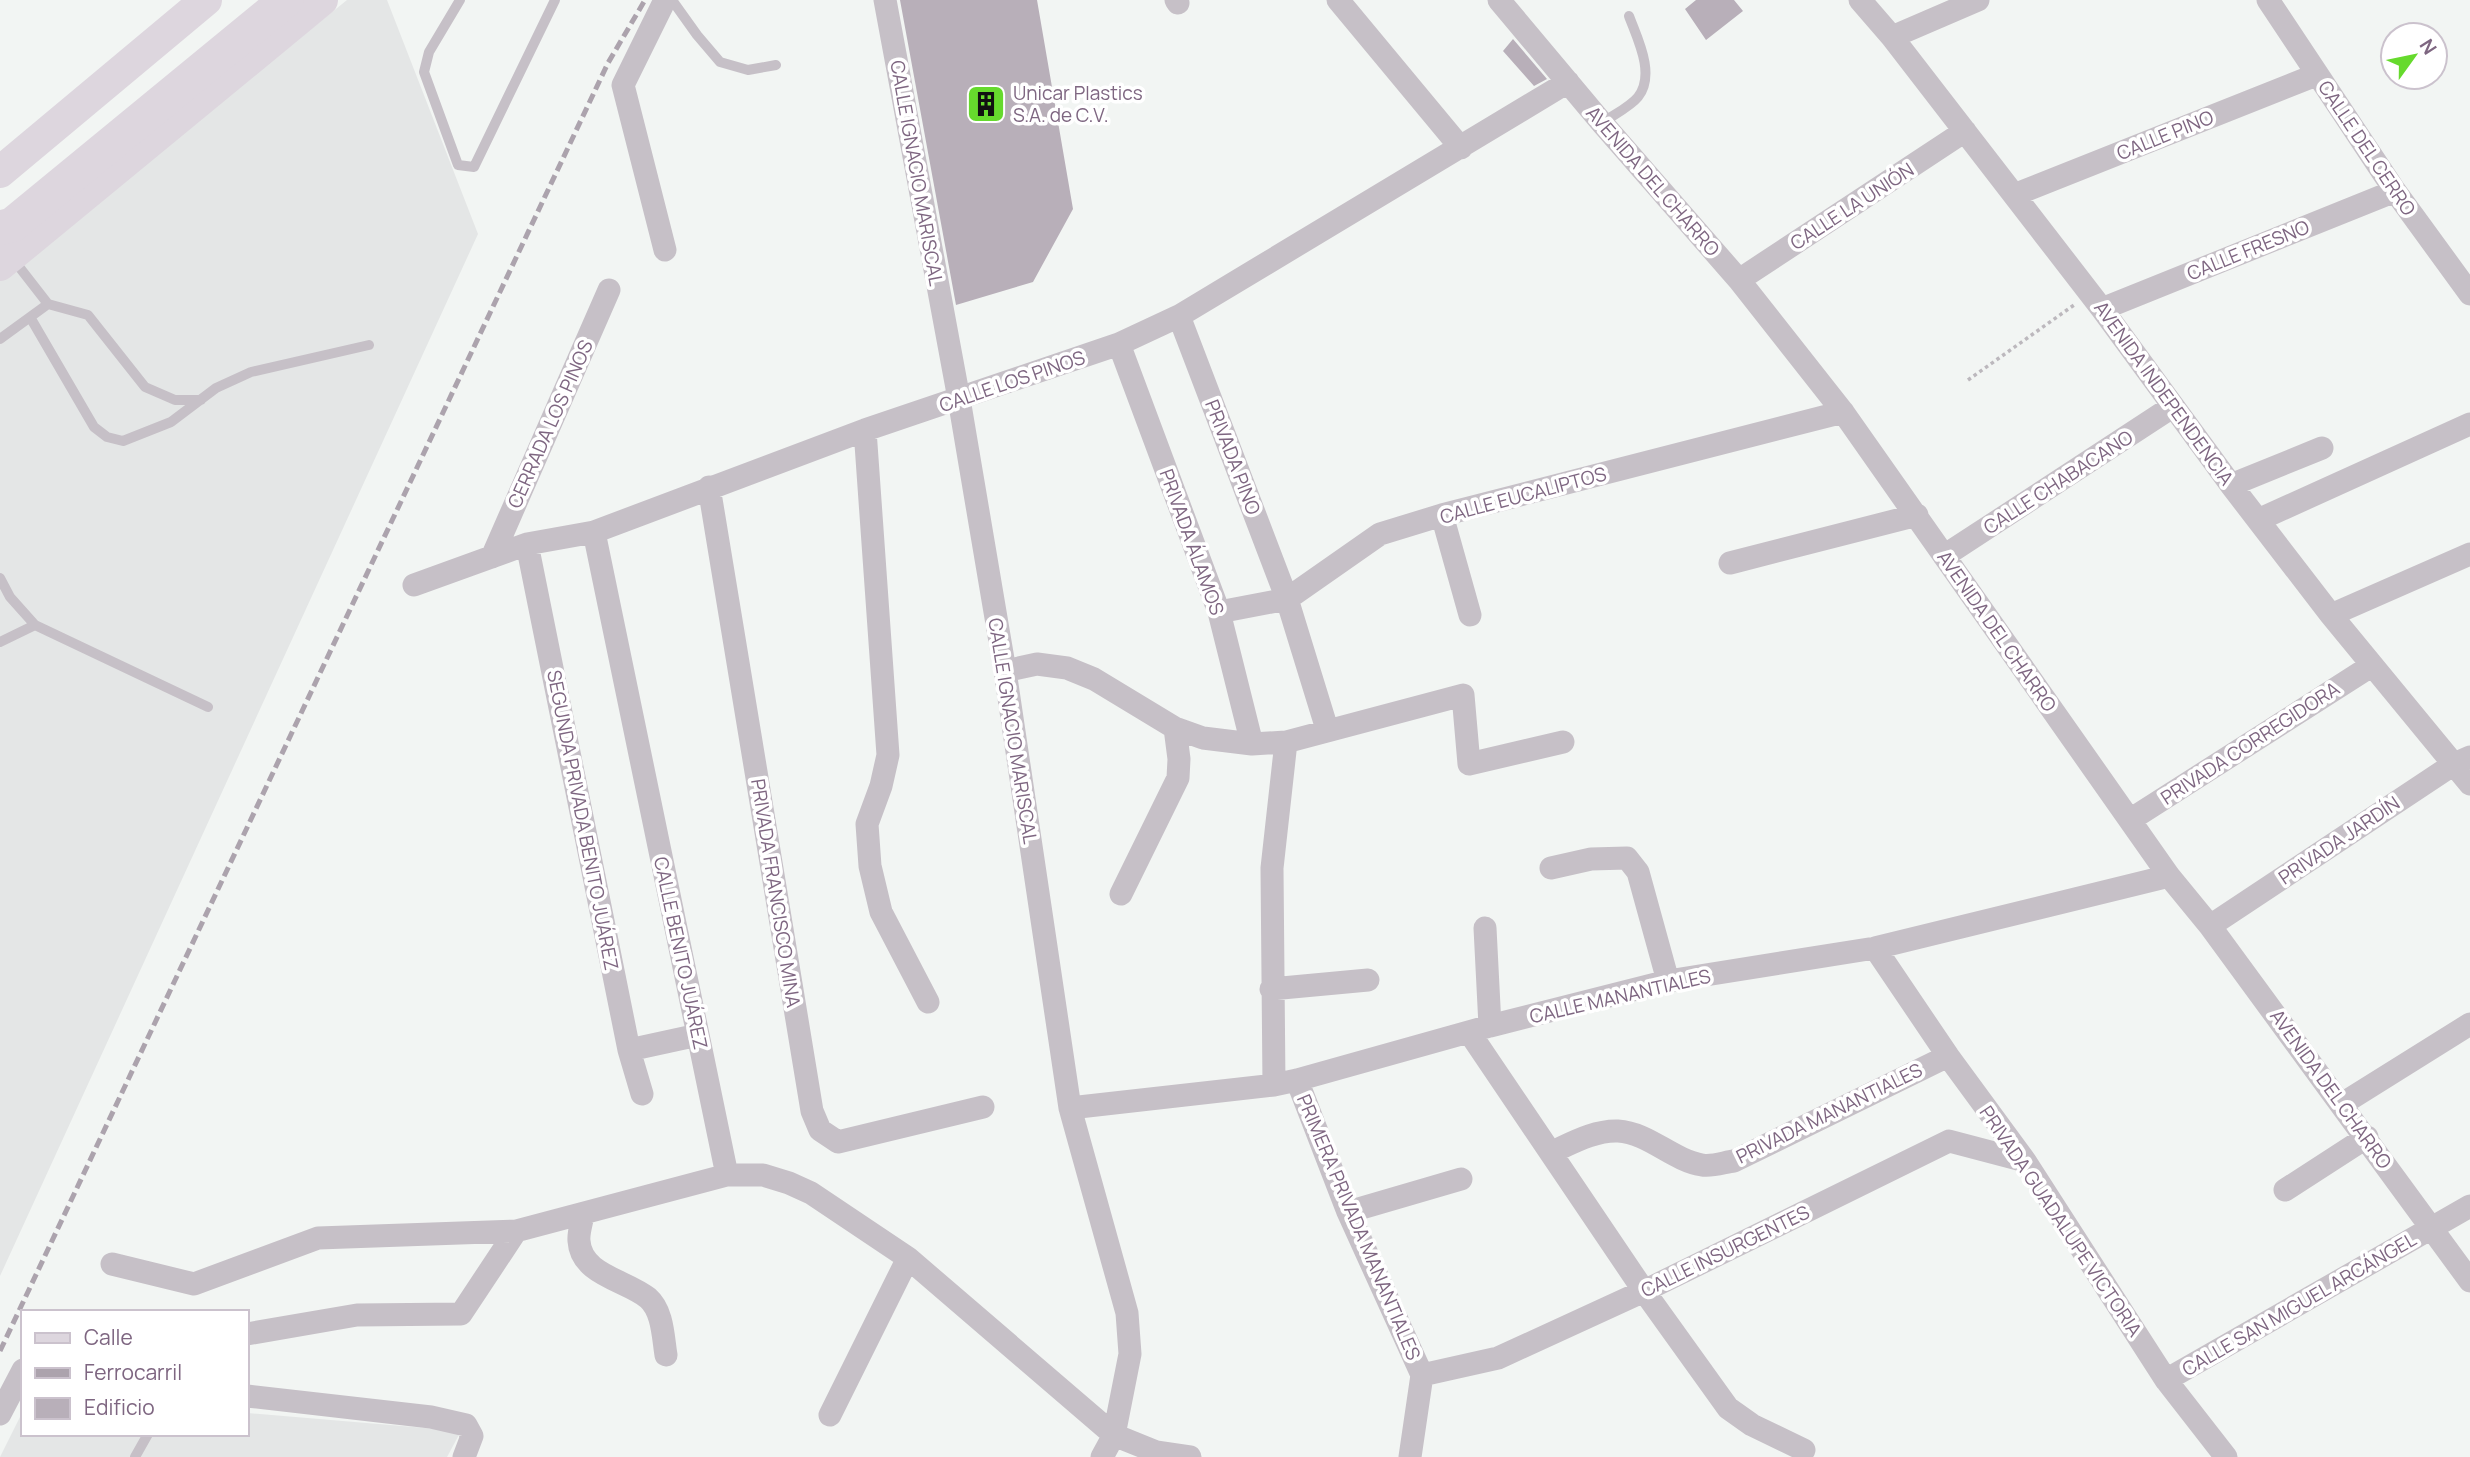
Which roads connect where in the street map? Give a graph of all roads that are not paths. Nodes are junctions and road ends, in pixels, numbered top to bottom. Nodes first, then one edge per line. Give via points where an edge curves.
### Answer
1 (206, 0) edge
2 (248, 0) edge
3 (286, 0) edge
4 (322, 0) edge
5 (460, 0) edge
6 (555, 0) edge
7 (665, 0) edge
8 (672, 0) edge
9 (885, 0) edge
10 (1338, 0) edge
11 (1499, 0) edge
12 (1860, 0) edge
13 (1978, 0) edge
14 (2267, 0) edge
15 (1629, 16) dead end
16 (1892, 37) junction
17 (776, 65) dead end
18 (2316, 75) junction
19 (1568, 82) junction
20 (1602, 123) junction
21 (1965, 131) junction
22 (1461, 148) junction
23 (0, 172) edge
24 (2395, 191) junction
25 (2014, 195) junction
26 (0, 206) edge
27 (4, 250) edge
28 (665, 250) dead end
29 (1739, 280) junction
30 (609, 290) dead end
31 (2470, 293) edge
32 (2096, 301) junction
33 (48, 304) junction
34 (1179, 316) junction
35 (30, 317) junction
36 (0, 339) edge
37 (1119, 344) junction
38 (369, 345) dead end
39 (959, 399) junction
40 (201, 400) junction
41 (2172, 407) junction
42 (1843, 412) junction
43 (2470, 424) edge
44 (865, 430) junction
45 (2322, 449) dead end
46 (2231, 485) junction
47 (709, 487) junction
48 (1917, 515) junction
49 (1442, 516) junction
50 (2258, 520) junction
51 (593, 532) junction
52 (527, 544) junction
53 (2470, 554) edge
54 (1944, 556) junction
55 (492, 557) junction
56 (1730, 563) dead end
57 (0, 578) edge
58 (414, 585) dead end
59 (1287, 599) junction
60 (1219, 612) junction
61 (1470, 615) dead end
62 (2330, 615) junction
63 (35, 625) junction
64 (0, 642) edge
65 (2371, 666) junction
66 (1005, 671) junction
67 (208, 707) dead end
68 (1175, 728) junction
69 (1327, 729) junction
70 (1563, 741) dead end
71 (1286, 742) junction
72 (1252, 744) junction
73 (2462, 760) edge
74 (2470, 784) edge
75 (2130, 820) junction
76 (1550, 868) dead end
77 (2169, 876) junction
78 (1121, 894) dead end
79 (2210, 926) junction
80 (1485, 928) dead end
81 (1874, 948) junction
82 (1368, 980) dead end
83 (1668, 981) junction
84 (1272, 989) junction
85 (928, 1002) dead end
86 (2470, 1024) edge
87 (1479, 1029) junction
88 (698, 1035) junction
89 (629, 1050) junction
90 (1948, 1056) junction
91 (1297, 1080) junction
92 (1274, 1084) junction
93 (642, 1094) dead end
94 (2342, 1104) junction
95 (983, 1107) dead end
96 (1070, 1108) junction
97 (2367, 1138) junction
98 (1552, 1153) junction
99 (2025, 1161) junction
100 (727, 1175) junction
101 (1461, 1179) dead end
102 (2285, 1190) dead end
103 (2470, 1206) edge
104 (1348, 1212) junction
105 (583, 1214) junction
106 (2432, 1228) junction
107 (516, 1231) junction
108 (908, 1258) junction
109 (112, 1264) dead end
110 (2470, 1281) edge
111 (1644, 1291) junction
112 (248, 1334) edge
113 (666, 1355) dead end
114 (21, 1374) edge
115 (1422, 1375) junction
116 (2166, 1380) junction
117 (248, 1396) edge
118 (0, 1414) edge
119 (831, 1415) dead end
120 (1114, 1435) junction
121 (147, 1436) edge
122 (1804, 1450) dead end
123 (466, 1454) edge
124 (135, 1457) edge
125 (1102, 1457) edge
126 (1190, 1457) edge
127 (1410, 1457) edge
128 (2226, 1457) edge

1 - 23 main road
2 - 26 main road
3 - 27 main road via 12,225
4 - 27 main road
5 - 6 lane via 429,52 424,72 458,165 474,167
7 - 28 street via 623,85
8 - 17 lane via 720,62 748,69
9 - 39 street, CALLE IGNACIO MARISCAL
10 - 22 street
11 - 19 street, AVENIDA DEL CHARRO
12 - 16 street, AVENIDA INDEPENDENCIA
13 - 16 street
14 - 18 street, CALLE DEL CERRO
15 - 20 lane via 1645,65 1644,82 1638,96
16 - 21 street, AVENIDA INDEPENDENCIA
18 - 24 street, CALLE DEL CERRO
18 - 25 street, CALLE PINO
19 - 20 street, AVENIDA DEL CHARRO
19 - 22 street, CALLE LOS PINOS
20 - 29 street, AVENIDA DEL CHARRO
21 - 25 street, AVENIDA INDEPENDENCIA
21 - 29 street, CALLE LA UNIÓN
22 - 34 street, CALLE LOS PINOS
24 - 31 street, CALLE DEL CERRO
24 - 32 street, CALLE FRESNO
25 - 32 street, AVENIDA INDEPENDENCIA
27 - 33 lane
29 - 42 street, AVENIDA DEL CHARRO
30 - 55 street, CERRADA LOS PINOS
32 - 41 street, AVENIDA INDEPENDENCIA
33 - 35 lane
33 - 40 lane via 88,315 145,387 175,400
34 - 37 street, CALLE LOS PINOS
34 - 59 street, PRIVADA PINO
35 - 36 lane
35 - 40 lane via 94,427 107,437 123,441 171,422
37 - 39 street, CALLE LOS PINOS
37 - 60 street, PRIVADA ÁLAMOS
38 - 40 lane via 251,372
39 - 44 street, CALLE LOS PINOS
39 - 66 street, CALLE IGNACIO MARISCAL
41 - 46 street, AVENIDA INDEPENDENCIA
41 - 54 street, CALLE CHABACANO
42 - 48 street, AVENIDA DEL CHARRO
42 - 49 street, CALLE EUCALIPTOS
43 - 50 street
44 - 47 street, CALLE LOS PINOS
44 - 85 street via 888,755 867,824 870,866 881,912
45 - 46 street
46 - 50 street, AVENIDA INDEPENDENCIA
47 - 51 street, CALLE LOS PINOS
47 - 95 street, PRIVADA FRANCISCO MINA via 812,1111 820,1130 838,1142
48 - 54 street, AVENIDA DEL CHARRO
48 - 56 street
49 - 59 street, CALLE EUCALIPTOS via 1380,534
49 - 61 street
50 - 62 street, AVENIDA INDEPENDENCIA
51 - 52 street, CALLE LOS PINOS
51 - 88 street, CALLE BENITO JUÁREZ
52 - 55 street, CALLE LOS PINOS
52 - 89 street, SEGUNDA PRIVADA BENITO JUÁREZ
53 - 62 street
54 - 75 street, AVENIDA DEL CHARRO
55 - 58 street, CALLE LOS PINOS
57 - 63 lane
59 - 60 street, CALLE EUCALIPTOS
59 - 69 street, PRIVADA PINO
60 - 72 street, PRIVADA ÁLAMOS
62 - 65 street, AVENIDA INDEPENDENCIA
63 - 64 lane
63 - 67 lane
65 - 73 street, AVENIDA INDEPENDENCIA
65 - 75 street, PRIVADA CORREGIDORA
66 - 68 street via 1037,664 1067,667
66 - 96 street, CALLE IGNACIO MARISCAL
68 - 72 street via 1203,738
68 - 78 street via 1178,778
69 - 70 street via 1463,695 1469,764
69 - 71 street
71 - 72 street
71 - 84 street via 1272,868
73 - 74 street, AVENIDA INDEPENDENCIA
73 - 79 street, PRIVADA JARDÍN
75 - 77 street, AVENIDA DEL CHARRO
76 - 83 street via 1591,859 1627,858 1638,872
77 - 79 street, AVENIDA DEL CHARRO
77 - 81 street, CALLE MANANTIALES
79 - 94 street, AVENIDA DEL CHARRO
80 - 87 street
81 - 83 street, CALLE MANANTIALES
81 - 90 street, PRIVADA GUADALUPE VICTORIA
82 - 84 street
83 - 87 street, CALLE MANANTIALES
84 - 92 street
86 - 94 street
87 - 91 street, CALLE MANANTIALES
87 - 98 street
88 - 89 street
88 - 100 street, CALLE BENITO JUÁREZ
89 - 93 street, SEGUNDA PRIVADA BENITO JUÁREZ
90 - 98 street, PRIVADA MANANTIALES via 1734,1161 1704,1166 1650,1140 1618,1131 1588,1135
90 - 99 street, PRIVADA GUADALUPE VICTORIA
91 - 92 street, CALLE MANANTIALES
91 - 104 street, PRIMERA PRIVADA MANANTIALES
92 - 96 street, CALLE MANANTIALES
94 - 97 street, AVENIDA DEL CHARRO
96 - 120 street, CALLE IGNACIO MARISCAL via 1127,1313 1130,1354
97 - 102 street
97 - 106 street, AVENIDA DEL CHARRO
98 - 111 street
99 - 111 street, CALLE INSURGENTES via 1949,1141
99 - 116 street, PRIVADA GUADALUPE VICTORIA
100 - 105 street
100 - 108 street via 763,1175 811,1193
101 - 104 street
103 - 106 street, CALLE SAN MIGUEL ARCÁNGEL
104 - 115 street, PRIMERA PRIVADA MANANTIALES
105 - 107 street
105 - 113 street via 578,1240 583,1258 649,1299 660,1316
106 - 110 street, AVENIDA DEL CHARRO
106 - 116 street, CALLE SAN MIGUEL ARCÁNGEL
107 - 109 street via 318,1238 194,1283
107 - 112 street via 461,1314 357,1315
108 - 119 street
108 - 120 street
111 - 115 street, CALLE INSURGENTES via 1498,1358
111 - 122 street via 1728,1408
114 - 118 street
115 - 127 street, PRIMERA PRIVADA MANANTIALES
116 - 128 street, PRIVADA GUADALUPE VICTORIA
117 - 123 street via 466,1425 472,1436
120 - 125 street, CALLE IGNACIO MARISCAL
120 - 126 street via 1156,1451
121 - 124 lane

